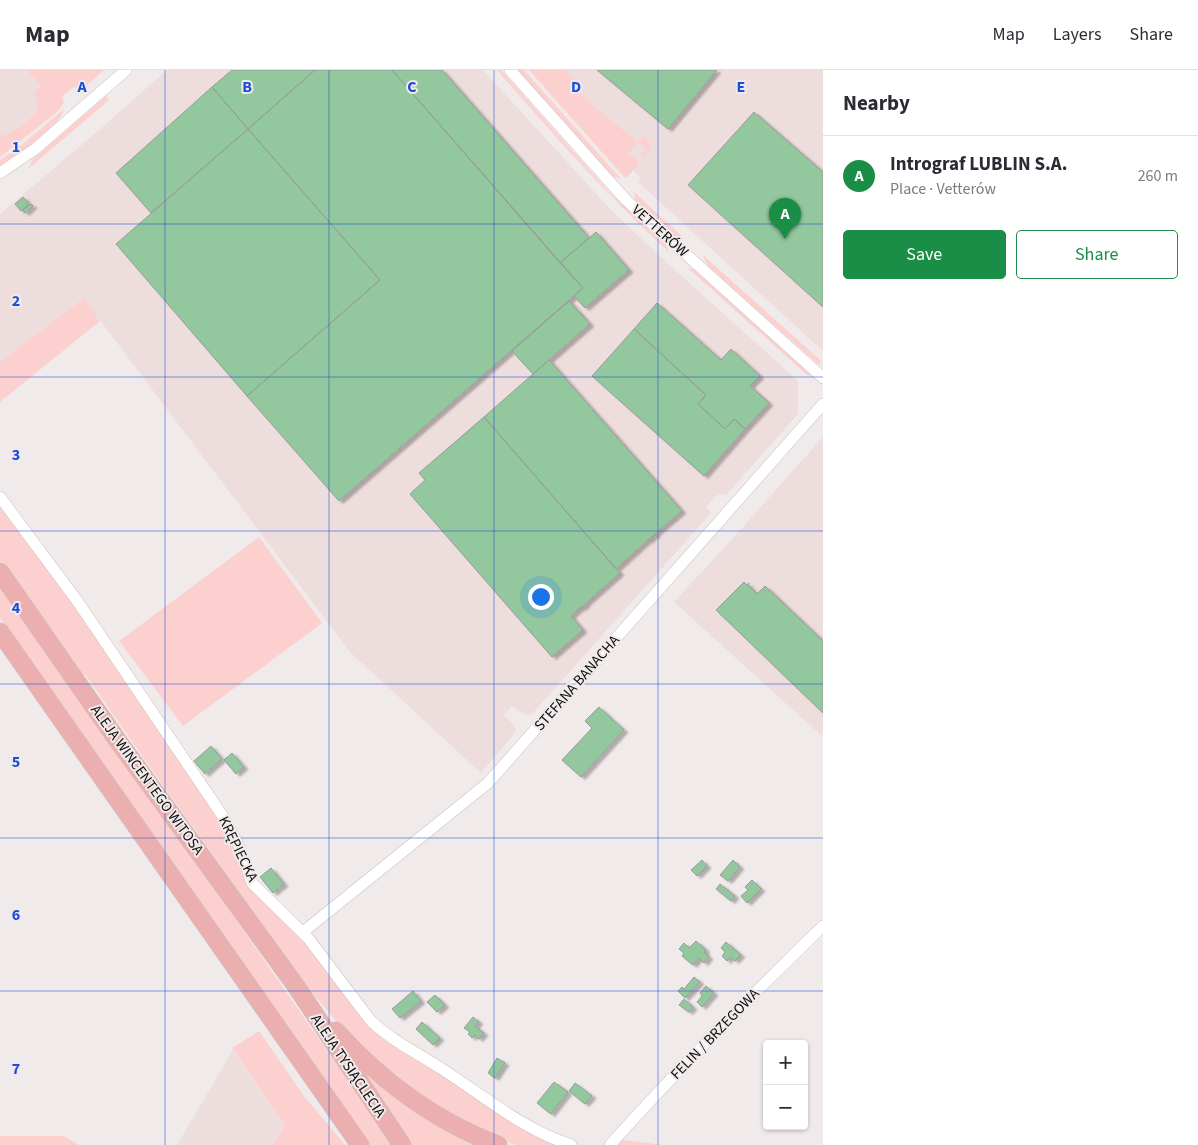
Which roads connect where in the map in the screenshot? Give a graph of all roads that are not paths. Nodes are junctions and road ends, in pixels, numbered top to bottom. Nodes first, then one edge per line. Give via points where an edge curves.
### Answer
1 (126, 70) edge
2 (510, 70) edge
3 (0, 173) edge
4 (823, 378) edge
5 (823, 404) edge
6 (0, 497) edge
7 (0, 572) edge
8 (0, 632) edge
9 (823, 926) edge
10 (303, 932) junction
11 (296, 986) junction
12 (360, 1145) edge
13 (402, 1145) edge
14 (498, 1145) edge
15 (571, 1145) edge
16 (610, 1145) edge

1 - 3 street via 35,149
2 - 4 street, VETTERÓW via 626,200
5 - 10 street, STEFANA BANACHA via 488,783
6 - 10 street, KRĘPIECKA via 78,602 224,818 238,844 252,883
7 - 11 main road, ALEJA WINCENTEGO WITOSA
8 - 12 main road
9 - 16 street, FELIN / BRZEGOWA
10 - 15 street, KRĘPIECKA via 371,1022 382,1031 524,1124
11 - 13 main road, ALEJA TYSIĄCLECIA
11 - 14 main road via 378,1074 437,1116

